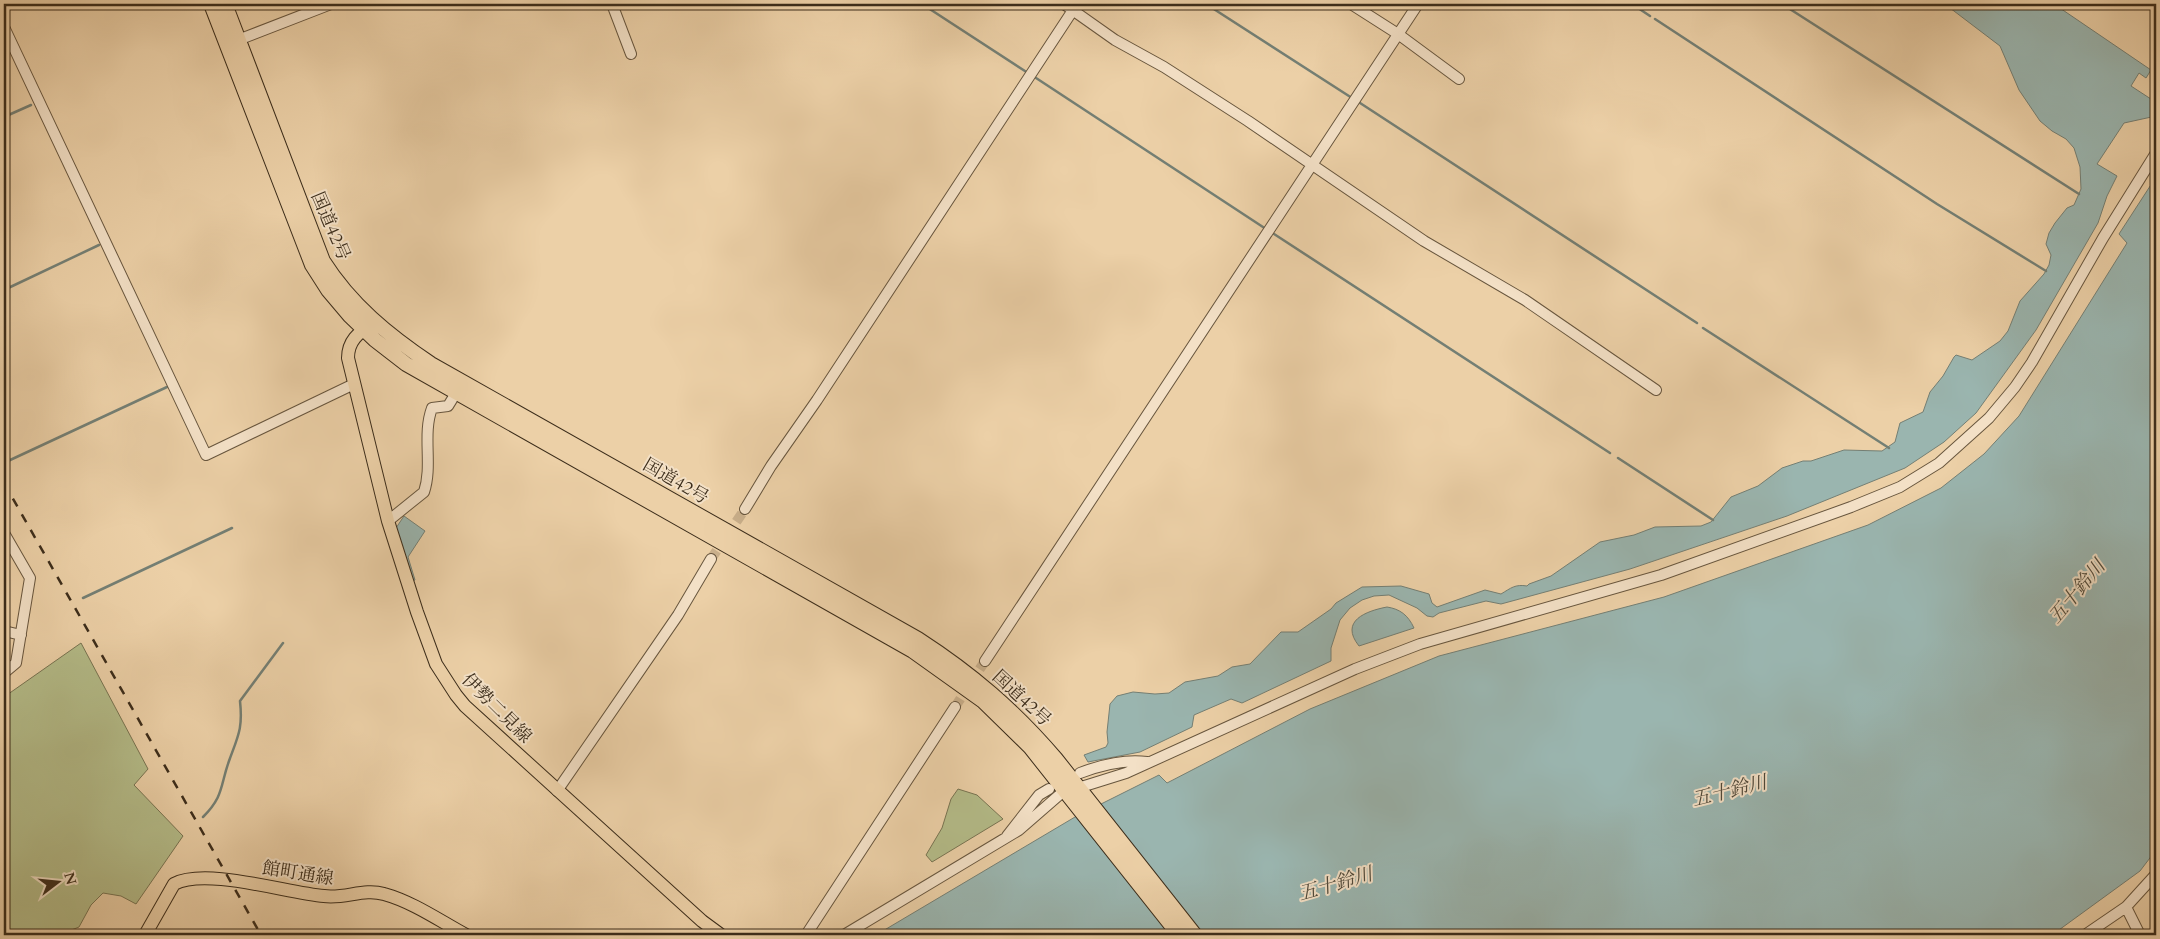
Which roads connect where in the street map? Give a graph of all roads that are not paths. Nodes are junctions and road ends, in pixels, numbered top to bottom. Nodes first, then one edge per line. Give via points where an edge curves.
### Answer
1 (211, 4) edge
2 (224, 4) edge
3 (330, 4) edge
4 (612, 4) edge
5 (1351, 4) edge
6 (1418, 4) edge
7 (1071, 6) edge
8 (4, 26) edge
9 (1398, 34) junction
10 (238, 40) junction
11 (631, 54) dead end
12 (1459, 79) dead end
13 (2156, 153) edge
14 (1312, 165) junction
15 (369, 326) junction
16 (354, 384) junction
17 (1656, 390) dead end
18 (456, 393) junction
19 (745, 508) tunnel mouth
20 (388, 521) junction
21 (4, 532) edge
22 (711, 559) tunnel mouth
23 (4, 631) edge
24 (21, 635) junction
25 (985, 660) tunnel mouth
26 (4, 673) edge
27 (956, 707) tunnel mouth
28 (1150, 762) junction
29 (1080, 773) dead end
30 (1049, 789) dead end
31 (557, 791) junction
32 (1076, 795) junction
33 (1005, 839) junction
34 (2156, 874) edge
35 (2126, 907) junction
36 (145, 935) edge
37 (466, 935) edge
38 (721, 935) edge
39 (806, 935) edge
40 (844, 935) edge
41 (1179, 935) edge
42 (1195, 935) edge
43 (2085, 935) edge
44 (2140, 935) edge

1 - 15 highway, 国道42号 via 312,265 339,304
2 - 10 highway, 国道42号
3 - 10 street
4 - 11 street
5 - 9 street
6 - 9 street
7 - 14 street via 1115,40 1164,67
7 - 19 street
8 - 16 street via 206,455
9 - 12 street
9 - 14 street
10 - 15 highway, 国道42号 via 323,261
13 - 28 street via 2015,387 1989,418 1939,463 1900,487 1661,576 1420,644 1355,668
14 - 17 street via 1424,241 1525,300
14 - 25 street
15 - 16 main road, 伊勢二見線 via 353,339 348,350
15 - 18 highway, 国道42号 via 375,340 406,364
15 - 32 highway, 国道42号 via 948,658 1011,710 1056,759
16 - 20 main road, 伊勢二見線
18 - 20 street via 448,406 432,408 424,492
18 - 32 highway, 国道42号 via 913,651 1008,723
20 - 31 main road, 伊勢二見線 via 440,673 465,706
21 - 24 street via 30,578
22 - 31 street via 678,615
23 - 24 street
24 - 26 street via 16,663
27 - 39 street
28 - 29 street via 1096,767
28 - 32 street
30 - 33 street via 1039,795
31 - 38 main road, 伊勢二見線
32 - 33 street
32 - 41 highway, 国道42号
32 - 42 highway, 国道42号
33 - 40 street
34 - 35 street
35 - 43 street
35 - 44 street
36 - 37 main road, 館町通線 via 174,884 194,879 256,884 323,896 338,897 368,891 384,893

